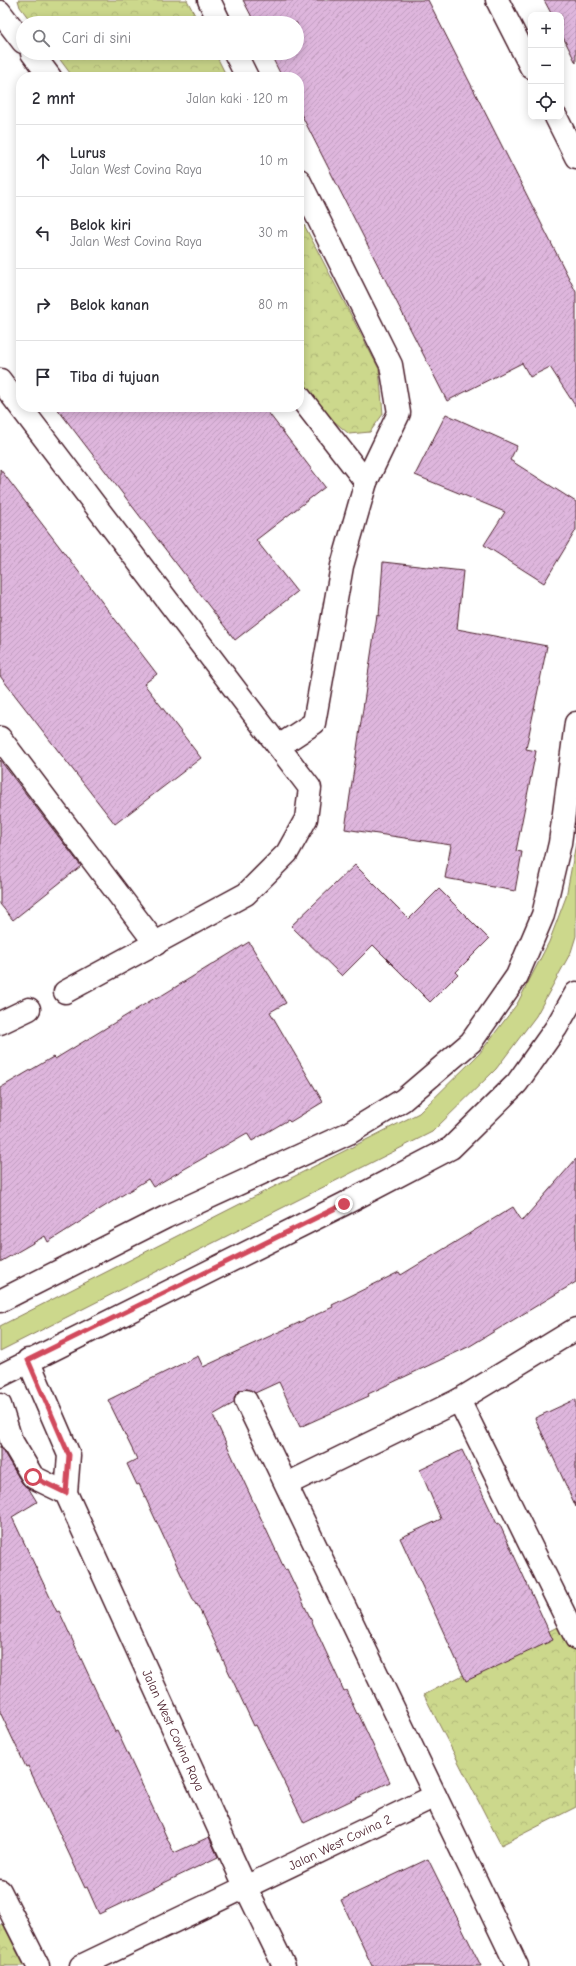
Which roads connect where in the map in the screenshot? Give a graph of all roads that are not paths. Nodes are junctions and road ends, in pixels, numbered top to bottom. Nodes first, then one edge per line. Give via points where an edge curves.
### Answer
1 (209, 0) edge
2 (497, 0) edge
3 (0, 12) edge
4 (217, 16) edge
5 (16, 33) edge
6 (37, 60) edge
7 (238, 60) edge
8 (528, 61) edge
9 (46, 72) edge
10 (244, 72) edge
11 (558, 120) edge
12 (576, 157) edge
13 (304, 190) edge
14 (0, 380) edge
15 (16, 401) edge
16 (304, 402) edge
17 (24, 412) edge
18 (366, 482) junction
19 (576, 723) edge
20 (0, 738) edge
21 (279, 746) junction
22 (156, 944) junction
23 (65, 992) dead end
24 (576, 993) edge
25 (29, 1009) dead end
26 (0, 1023) edge
27 (0, 1301) edge
28 (576, 1329) edge
29 (28, 1360) junction
30 (0, 1376) edge
31 (458, 1400) junction
32 (246, 1401) dead end
33 (0, 1405) edge
34 (287, 1484) junction
35 (66, 1493) junction
36 (576, 1638) edge
37 (435, 1796) junction
38 (245, 1886) junction
39 (0, 1891) edge
40 (38, 1966) edge
41 (81, 1966) edge
42 (284, 1966) edge
43 (517, 1966) edge

1 - 4 street
2 - 8 street
3 - 5 street
6 - 9 street
7 - 10 street
11 - 12 street
13 - 18 street via 392,365 399,413
14 - 15 street
16 - 18 street
17 - 21 street
18 - 21 street via 342,566 314,723
19 - 27 street via 560,843 543,915 517,976 471,1042 403,1100 349,1133 166,1217
20 - 22 street
21 - 22 street via 310,788 306,819 287,853 246,894
22 - 23 street
24 - 29 street via 556,1028 517,1083 451,1148 344,1204
25 - 26 street
28 - 31 street
29 - 30 street
29 - 35 street, Jalan West Covina Raya via 69,1455
31 - 34 street
31 - 36 street
32 - 34 street
33 - 35 street via 11,1440 33,1477
34 - 37 street
35 - 38 street, Jalan West Covina Raya
37 - 38 street, Jalan West Covina 2
37 - 43 street
38 - 41 street, Jalan West Covina 2
38 - 42 street, Jalan West Covina Raya
39 - 40 street

